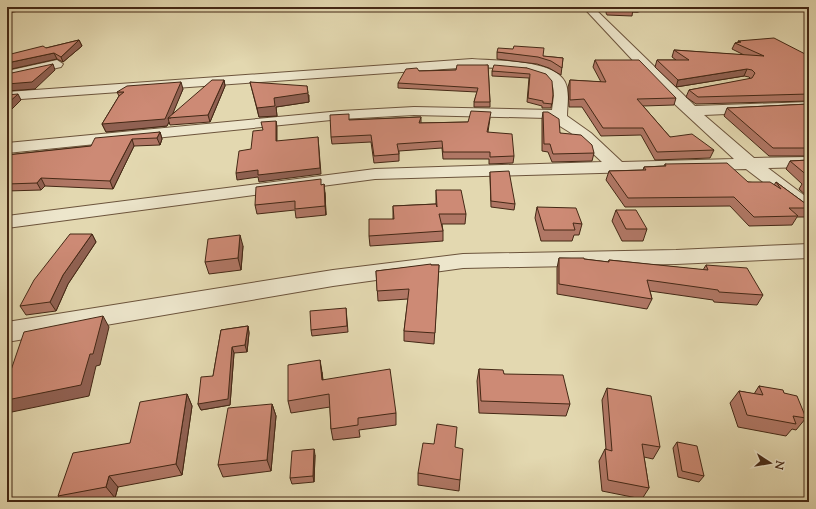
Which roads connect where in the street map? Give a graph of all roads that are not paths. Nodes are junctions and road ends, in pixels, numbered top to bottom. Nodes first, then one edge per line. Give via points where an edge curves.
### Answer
1 (22, 7) edge
2 (589, 7) edge
3 (644, 7) edge
4 (7, 10) edge
5 (57, 64) dead end
6 (7, 75) edge
7 (687, 91) dead end
8 (672, 94) junction
9 (7, 96) edge
10 (809, 106) edge
11 (691, 111) junction
12 (559, 117) junction
13 (7, 148) edge
14 (809, 162) edge
15 (749, 163) junction
16 (616, 166) junction
17 (809, 208) edge
18 (7, 222) edge
19 (809, 251) edge
20 (7, 332) edge

1 - 4 street
2 - 3 street
2 - 8 street
5 - 6 street
7 - 8 street
8 - 11 street
9 - 12 street via 472,63 542,70 554,76 558,83
10 - 11 street
11 - 15 street
12 - 13 street via 549,114 407,112 341,115
12 - 16 street via 571,124
14 - 15 street
15 - 16 street
15 - 17 street
16 - 18 street via 375,174
19 - 20 street via 676,257 463,261 333,278

